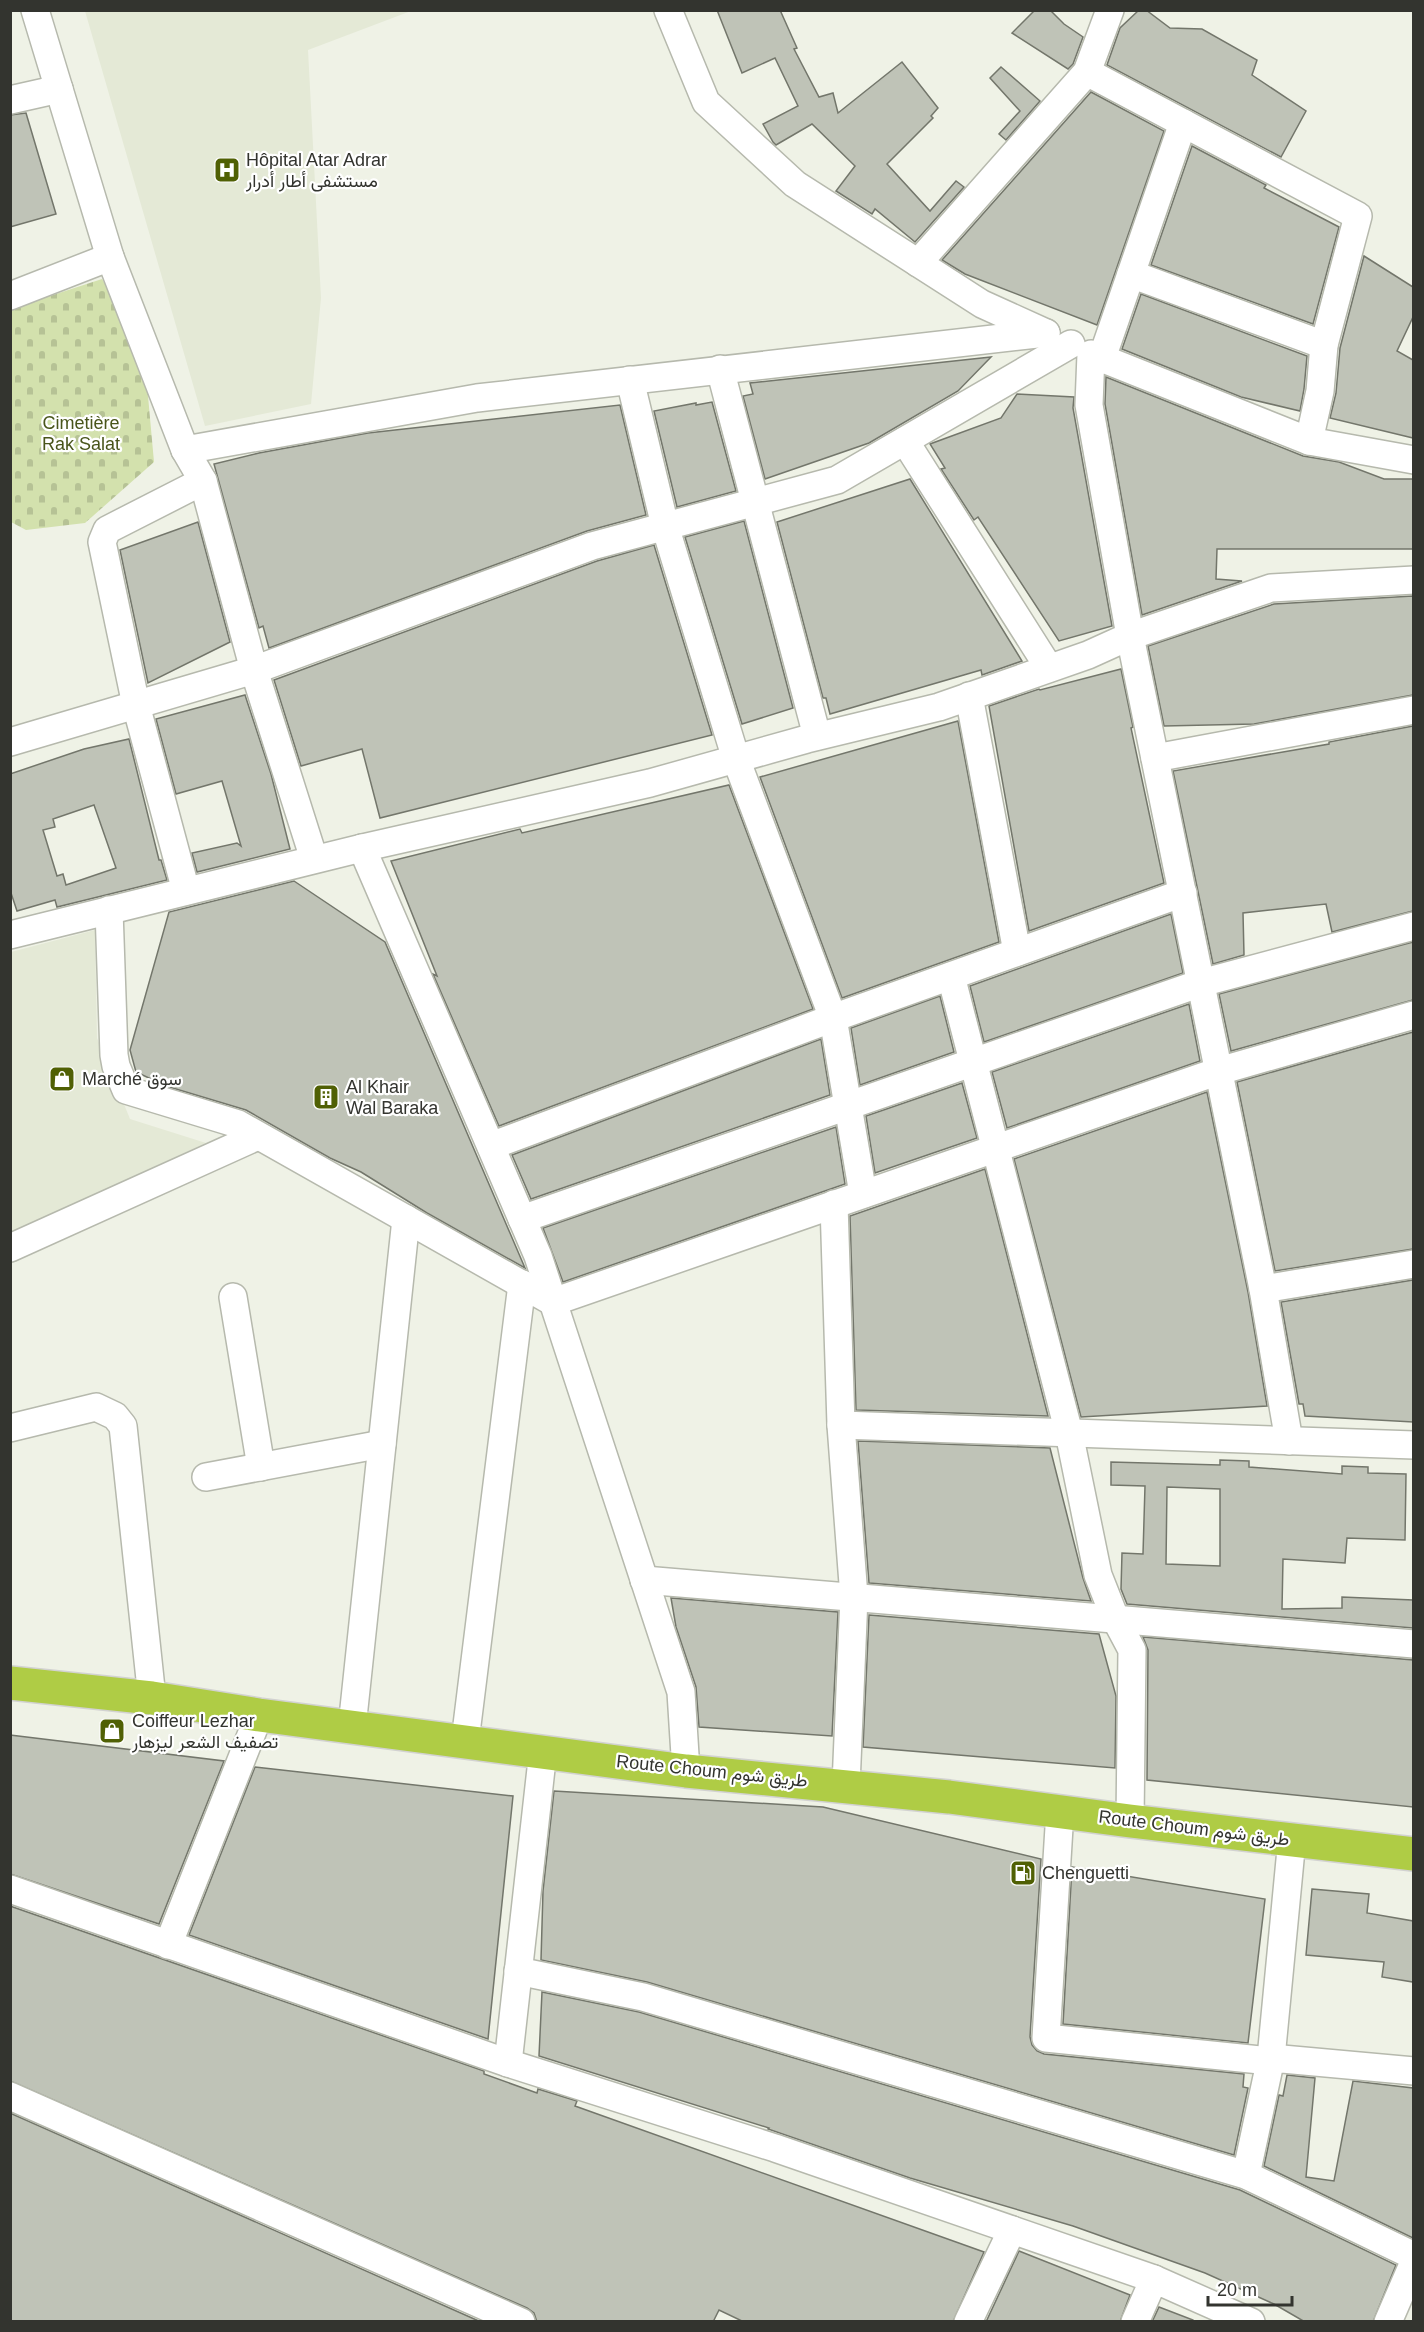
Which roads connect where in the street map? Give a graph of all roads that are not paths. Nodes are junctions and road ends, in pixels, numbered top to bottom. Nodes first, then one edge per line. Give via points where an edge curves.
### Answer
1 (36, 10) edge
2 (668, 10) edge
3 (1110, 10) edge
4 (1087, 72) junction
5 (59, 89) junction
6 (10, 100) edge
7 (1183, 123) junction
8 (110, 257) junction
9 (918, 263) junction
10 (1131, 274) junction
11 (10, 296) edge
12 (1324, 345) junction
13 (1077, 348) junction
14 (720, 369) junction
15 (630, 380) junction
16 (905, 441) junction
17 (1309, 441) junction
18 (185, 450) junction
19 (1413, 460) edge
20 (202, 481) junction
21 (755, 502) junction
22 (665, 526) junction
23 (1413, 580) edge
24 (1130, 636) junction
25 (1049, 668) junction
26 (254, 670) junction
27 (969, 696) junction
28 (136, 705) junction
29 (1413, 710) edge
30 (817, 736) junction
31 (10, 742) edge
32 (1155, 758) junction
33 (736, 759) junction
34 (362, 848) junction
35 (314, 860) junction
36 (186, 891) junction
37 (1182, 893) junction
38 (109, 910) junction
39 (1413, 926) edge
40 (10, 934) edge
41 (1017, 952) junction
42 (951, 976) junction
43 (1201, 983) junction
44 (1413, 1015) edge
45 (833, 1018) junction
46 (973, 1062) junction
47 (1219, 1071) junction
48 (848, 1106) junction
49 (258, 1136) junction
50 (491, 1146) junction
51 (995, 1148) junction
52 (863, 1194) junction
53 (834, 1204) junction
54 (406, 1219) junction
55 (522, 1219) junction
56 (10, 1248) edge
57 (1413, 1264) edge
58 (522, 1284) junction
59 (1263, 1289) junction
60 (233, 1297) dead end
61 (553, 1302) junction
62 (841, 1425) junction
63 (10, 1428) edge
64 (1069, 1433) junction
65 (1289, 1441) junction
66 (382, 1444) junction
67 (1413, 1445) edge
68 (261, 1467) junction
69 (206, 1477) dead end
70 (644, 1580) junction
71 (854, 1597) junction
72 (1115, 1618) junction
73 (1413, 1644) edge
74 (10, 1683) edge
75 (152, 1698) junction
76 (259, 1715) junction
77 (352, 1727) junction
78 (465, 1741) junction
79 (543, 1751) junction
80 (686, 1771) junction
81 (846, 1785) junction
82 (1060, 1811) junction
83 (1130, 1821) junction
84 (1292, 1839) junction
85 (1413, 1854) edge
86 (10, 1889) edge
87 (168, 1945) junction
88 (518, 1971) junction
89 (1271, 2060) junction
90 (508, 2063) junction
91 (1413, 2071) edge
92 (10, 2096) edge
93 (1246, 2175) junction
94 (1012, 2230) junction
95 (1411, 2253) edge
96 (1154, 2280) junction
97 (521, 2322) edge
98 (968, 2322) edge
99 (1135, 2322) edge
100 (1251, 2322) edge
101 (1388, 2322) edge

1 - 5 street
2 - 9 street via 706,102 795,184
3 - 4 street
4 - 7 street
4 - 9 street
5 - 6 street
5 - 8 street
7 - 10 street
7 - 12 street via 1358,216
8 - 11 street
8 - 18 street
9 - 13 street via 982,304
10 - 12 street
10 - 13 street
12 - 17 street via 1320,391
13 - 14 street
13 - 16 street
13 - 17 street
13 - 24 street
14 - 15 street
14 - 21 street
15 - 18 street via 477,398
15 - 22 street
16 - 21 street via 837,480
16 - 25 street
17 - 19 street
18 - 20 street
20 - 26 street
20 - 28 street via 107,530 102,542
21 - 22 street
21 - 30 street
22 - 26 street via 592,546
22 - 33 street
23 - 24 street via 1271,588
24 - 25 street
24 - 32 street
25 - 27 street
26 - 28 street
26 - 35 street
27 - 30 street via 939,707
27 - 41 street
28 - 31 street
28 - 36 street
29 - 32 street
30 - 33 street
32 - 37 street
33 - 34 street via 650,783
33 - 45 street
34 - 35 street
34 - 50 street
35 - 36 street
36 - 38 street
37 - 41 street
37 - 43 street
38 - 40 street
38 - 49 street via 114,1055 126,1090 238,1124
39 - 43 street
41 - 42 street
42 - 45 street
42 - 46 street
43 - 46 street
43 - 47 street
44 - 47 street
45 - 48 street
45 - 50 street
46 - 48 street
46 - 51 street
47 - 51 street
47 - 59 street
48 - 52 street
48 - 55 street
49 - 54 street
49 - 56 street
50 - 55 street
51 - 52 street
51 - 64 street
52 - 53 street
53 - 61 street
53 - 62 street
54 - 58 street
54 - 66 street
55 - 61 street
57 - 59 street
58 - 61 street
58 - 78 street
59 - 65 street
60 - 68 street
61 - 70 street
62 - 64 street
62 - 71 street
63 - 75 street via 96,1407 116,1416 123,1426
64 - 65 street
64 - 72 street via 1098,1575
65 - 67 street
66 - 68 street
66 - 77 street
68 - 69 street
70 - 71 street
70 - 80 street via 681,1692
71 - 72 street
71 - 81 street
72 - 73 street
72 - 83 street via 1132,1650
74 - 75 highway, Route Choum طريق شوم
75 - 76 highway, Route Choum طريق شوم
76 - 77 highway, Route Choum طريق شوم
76 - 87 street
77 - 78 highway, Route Choum طريق شوم
78 - 79 highway, Route Choum طريق شوم
79 - 80 highway, Route Choum طريق شوم
79 - 88 street
80 - 81 highway, Route Choum طريق شوم
81 - 82 highway, Route Choum طريق شوم
82 - 83 highway, Route Choum طريق شوم
82 - 89 street via 1046,2038
83 - 84 highway, Route Choum طريق شوم
84 - 85 highway, Route Choum طريق شوم
84 - 89 street
86 - 87 street
87 - 90 street
88 - 90 street
88 - 93 street via 643,1996
89 - 91 street
89 - 93 street
90 - 94 street via 775,2148
92 - 97 street
93 - 95 street
94 - 96 street
94 - 98 street
95 - 101 street
96 - 99 street
96 - 100 street

